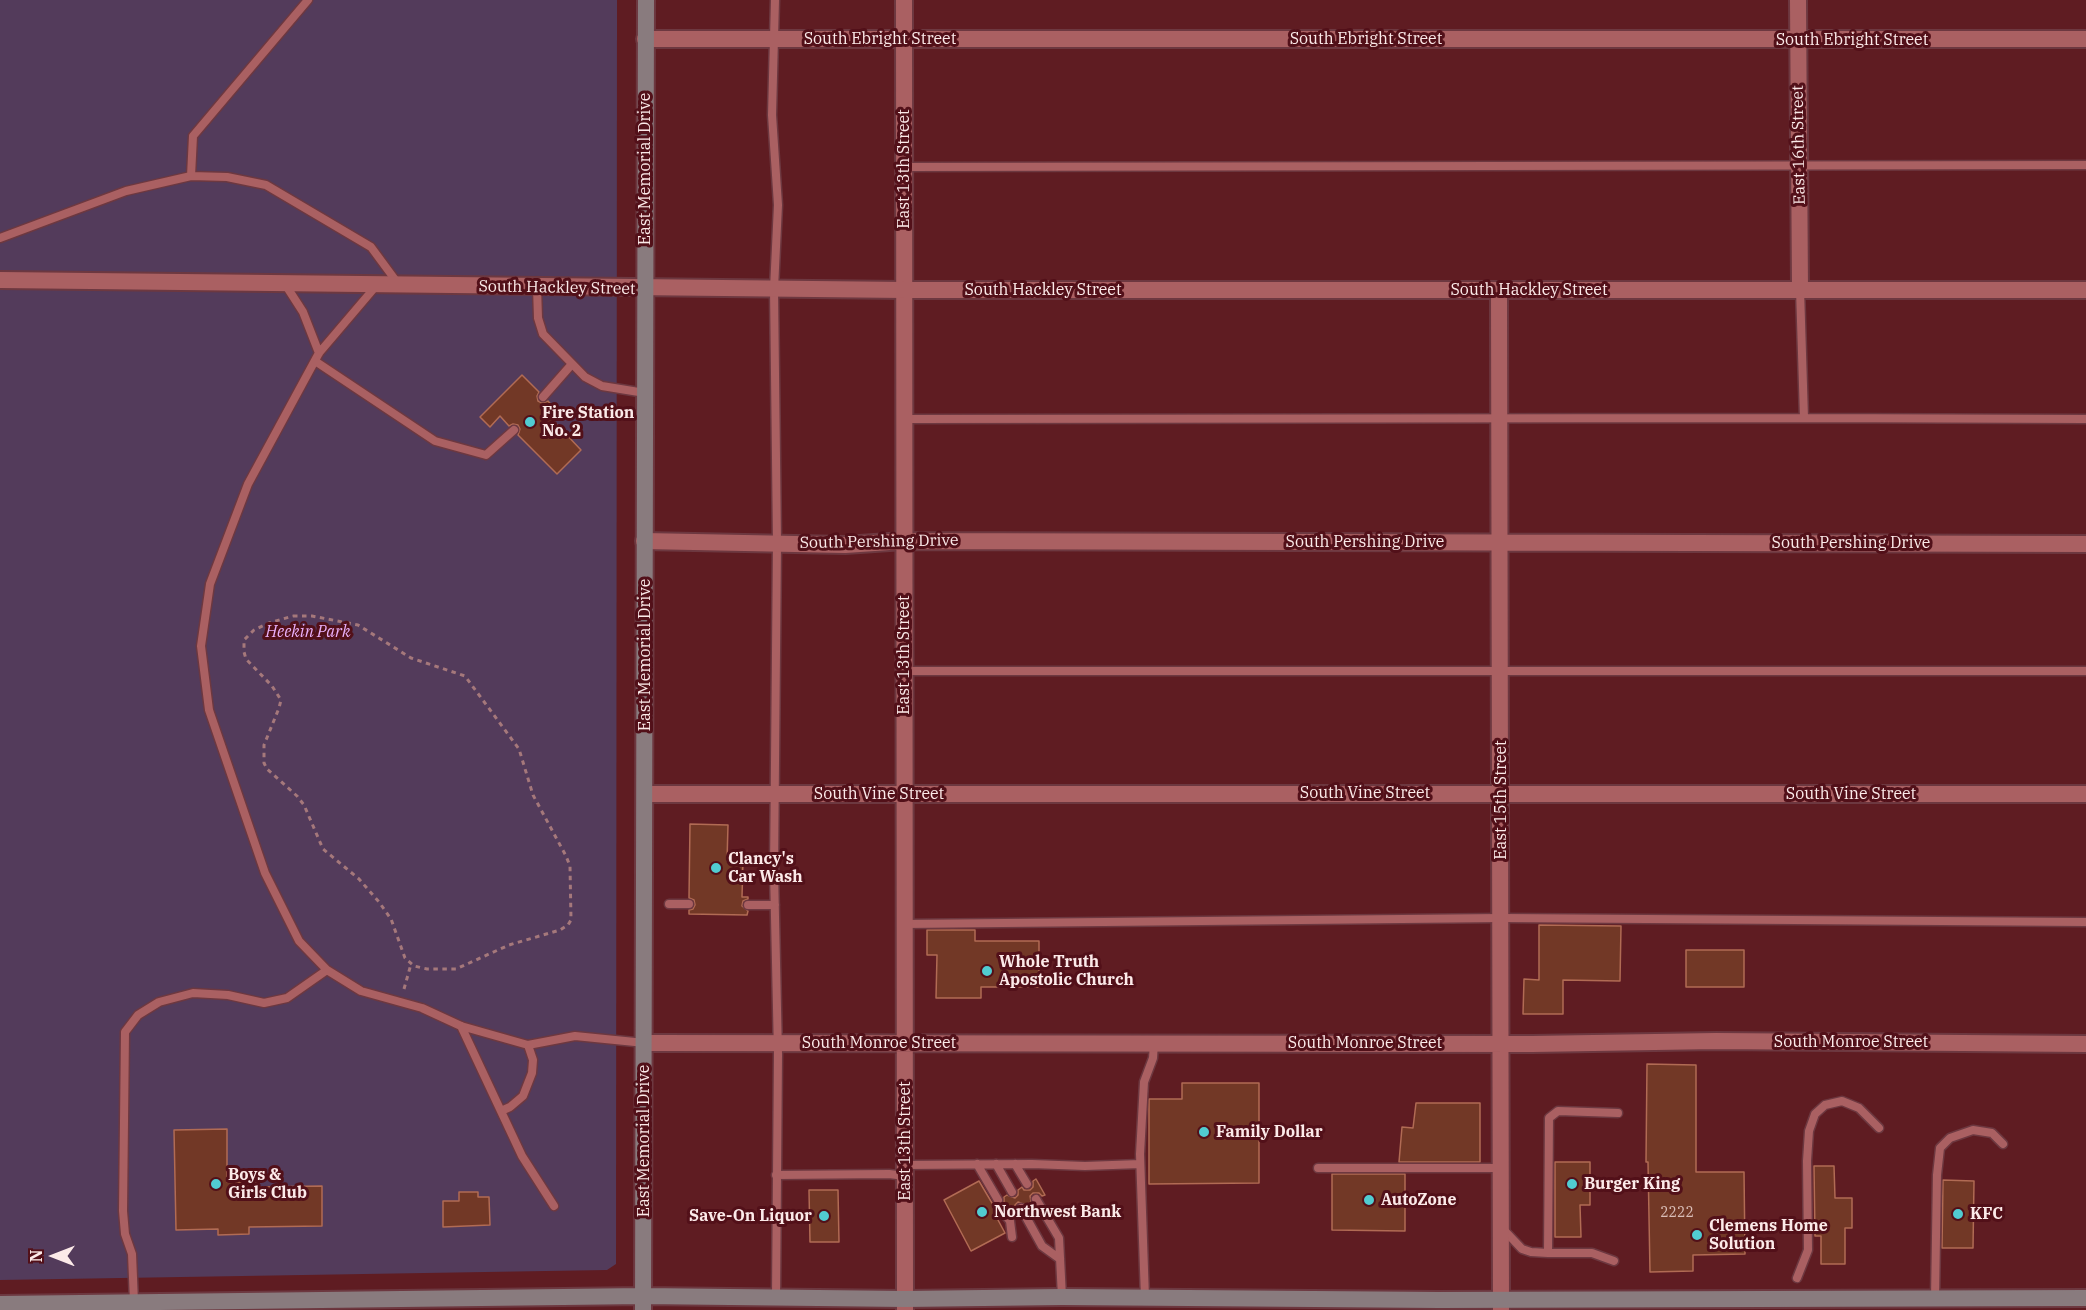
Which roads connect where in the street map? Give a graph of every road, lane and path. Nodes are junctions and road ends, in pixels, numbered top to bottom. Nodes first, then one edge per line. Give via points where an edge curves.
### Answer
1 (308, 0) edge
2 (646, 0) edge
3 (775, 0) edge
4 (904, 0) edge
5 (1798, 0) edge
6 (645, 39) junction
7 (904, 39) junction
8 (2086, 39) edge
9 (774, 40) junction
10 (1797, 40) junction
11 (2086, 165) edge
12 (1799, 166) junction
13 (904, 167) junction
14 (191, 176) junction
15 (0, 238) edge
16 (0, 280) edge
17 (285, 284) junction
18 (376, 285) junction
19 (400, 285) junction
20 (537, 287) junction
21 (645, 289) junction
22 (774, 289) junction
23 (904, 290) junction
24 (1800, 290) junction
25 (2086, 290) edge
26 (1499, 291) junction
27 (319, 353) junction
28 (315, 361) junction
29 (572, 364) junction
30 (645, 393) junction
31 (543, 396) dead end
32 (1500, 418) junction
33 (1804, 418) junction
34 (904, 419) junction
35 (2086, 419) edge
36 (514, 430) dead end
37 (644, 541) junction
38 (904, 541) junction
39 (1500, 542) junction
40 (777, 543) junction
41 (2086, 544) edge
42 (904, 671) junction
43 (2086, 671) edge
44 (1500, 672) junction
45 (1500, 793) junction
46 (645, 794) junction
47 (776, 794) junction
48 (904, 794) junction
49 (2086, 794) edge
50 (669, 904) dead end
51 (688, 904) dead end
52 (748, 905) dead end
53 (775, 905) junction
54 (1501, 918) junction
55 (2086, 922) edge
56 (904, 924) junction
57 (411, 963) junction
58 (327, 970) junction
59 (400, 1002) junction
60 (461, 1026) junction
61 (645, 1043) junction
62 (777, 1043) junction
63 (905, 1043) junction
64 (1154, 1043) junction
65 (1501, 1043) junction
66 (2086, 1044) edge
67 (528, 1045) junction
68 (501, 1111) junction
69 (1618, 1113) dead end
70 (1879, 1128) dead end
71 (2003, 1144) dead end
72 (977, 1164) junction
73 (996, 1164) junction
74 (1015, 1164) junction
75 (1140, 1164) junction
76 (1318, 1167) dead end
77 (1501, 1168) junction
78 (905, 1170) junction
79 (777, 1175) junction
80 (1027, 1184) dead end
81 (1012, 1192) dead end
82 (1036, 1199) dead end
83 (998, 1200) dead end
84 (554, 1206) dead end
85 (1021, 1208) dead end
86 (1006, 1216) dead end
87 (1501, 1228) junction
88 (1012, 1237) dead end
89 (1548, 1252) junction
90 (1060, 1259) junction
91 (1614, 1261) dead end
92 (1797, 1278) dead end
93 (776, 1297) junction
94 (1062, 1297) junction
95 (1145, 1298) junction
96 (2086, 1298) edge
97 (1935, 1299) junction
98 (134, 1302) junction
99 (643, 1303) edge
100 (0, 1304) edge
101 (434, 1304) edge
102 (905, 1304) edge
103 (1202, 1304) edge
104 (1362, 1304) edge
105 (1500, 1304) edge
106 (1633, 1304) edge
107 (1798, 1304) edge
108 (1978, 1304) edge

1 - 14 lane via 194,136
2 - 6 main road, East Memorial Drive
3 - 9 lane
4 - 7 street, East 13th Street
5 - 10 street, East 16th Street
6 - 9 street, South Ebright Street
6 - 21 main road, East Memorial Drive
7 - 9 street, South Ebright Street
7 - 10 street, South Ebright Street
7 - 13 street, East 13th Street
8 - 10 street, South Ebright Street
9 - 22 lane via 771,115 778,204
10 - 12 street, East 16th Street
11 - 12 lane
12 - 13 lane
12 - 24 street, East 16th Street
13 - 23 street, East 13th Street
14 - 15 lane via 126,191
14 - 19 lane via 227,177 266,185 370,248
16 - 17 street, South Hackley Street
17 - 18 street, South Hackley Street
17 - 27 lane via 303,312
18 - 19 street, South Hackley Street
18 - 27 lane
19 - 20 street, South Hackley Street
20 - 21 street, South Hackley Street
20 - 29 lane via 543,334
21 - 22 street, South Hackley Street
21 - 30 main road, East Memorial Drive
22 - 23 street, South Hackley Street
22 - 40 lane
23 - 26 street, South Hackley Street
23 - 34 street, East 13th Street
24 - 25 street, South Hackley Street
24 - 26 street, South Hackley Street
24 - 33 lane
26 - 32 street, East 15th Street
27 - 28 lane
28 - 36 lane via 435,441 486,455
28 - 58 lane via 248,484 210,584 201,646 209,710 265,873 299,941
29 - 30 lane via 602,386
29 - 31 lane
30 - 37 main road, East Memorial Drive
32 - 33 lane
32 - 34 lane
32 - 39 street, East 15th Street
33 - 35 lane
34 - 38 street, East 13th Street
37 - 40 street, South Pershing Drive
37 - 46 main road, East Memorial Drive
38 - 39 street, South Pershing Drive
38 - 40 street, South Pershing Drive via 844,545
38 - 42 street, East 13th Street
39 - 41 street, South Pershing Drive
39 - 44 street, East 15th Street
40 - 47 lane
42 - 44 lane
42 - 48 street, East 13th Street
43 - 44 lane
44 - 45 street, East 15th Street
45 - 48 street, South Vine Street
45 - 49 street, South Vine Street
45 - 54 street, East 15th Street
46 - 47 street, South Vine Street
46 - 61 main road, East Memorial Drive
47 - 48 street, South Vine Street
47 - 53 lane
48 - 56 street, East 13th Street
50 - 51 lane
52 - 53 lane
53 - 62 lane
54 - 55 lane
54 - 56 lane
54 - 65 street, East 15th Street
56 - 63 street, East 13th Street
57 - 57 path via 402,953 391,919 379,902 323,849 304,805 264,763 264,746 280,700 246,659 243,646 247,636 268,623 286,617 312,616 358,625 411,658 465,676 519,749 533,795 566,856 570,866 568,925 456,969 427,969
57 - 59 path
58 - 59 lane via 361,992
58 - 98 lane via 287,998 264,1003 193,993 159,1002 138,1015 125,1032 123,1211 132,1254
59 - 60 lane
60 - 67 lane
60 - 68 lane
61 - 62 street, South Monroe Street
61 - 67 lane via 575,1036
61 - 99 main road, East Memorial Drive
62 - 63 street, South Monroe Street
62 - 79 lane
63 - 64 street, South Monroe Street
63 - 78 street, East 13th Street
64 - 65 street, South Monroe Street
64 - 75 lane via 1144,1082
65 - 66 street, South Monroe Street
65 - 77 street, East 15th Street
67 - 68 lane via 532,1073 523,1096
68 - 84 lane via 522,1156
69 - 89 lane via 1558,1111 1549,1118
70 - 92 lane via 1859,1108 1842,1101 1825,1105 1815,1114 1809,1131 1807,1161 1808,1251
71 - 97 lane via 1992,1133 1973,1130 1950,1138 1940,1148
72 - 73 lane
72 - 78 lane
72 - 83 lane
73 - 74 lane
73 - 81 lane
74 - 75 lane
74 - 80 lane
75 - 95 lane
76 - 77 lane
77 - 87 street, East 15th Street
78 - 79 lane via 889,1174
78 - 102 street, East 13th Street
79 - 93 lane
82 - 90 lane via 1059,1238
85 - 90 lane via 1042,1246
86 - 88 lane
87 - 89 lane via 1522,1249
87 - 105 street, East 15th Street
89 - 91 lane via 1592,1252
90 - 94 lane
93 - 99 main road
93 - 102 main road
94 - 95 main road
94 - 102 main road
95 - 103 main road
96 - 108 main road
97 - 107 main road
97 - 108 main road
98 - 100 main road
98 - 101 main road
99 - 101 main road
103 - 104 main road
104 - 105 main road
105 - 106 main road
106 - 107 main road

